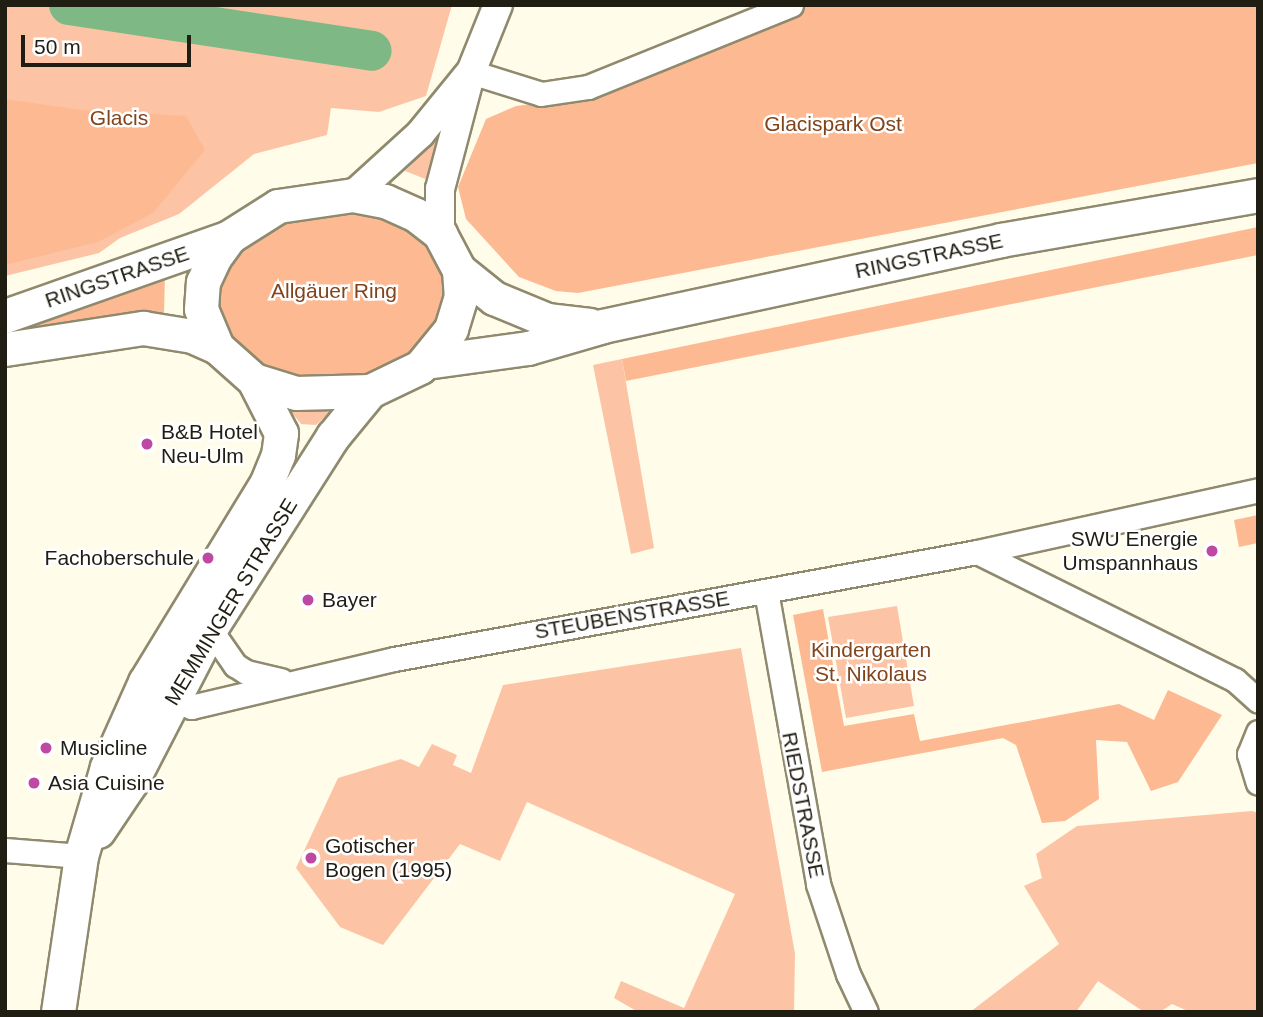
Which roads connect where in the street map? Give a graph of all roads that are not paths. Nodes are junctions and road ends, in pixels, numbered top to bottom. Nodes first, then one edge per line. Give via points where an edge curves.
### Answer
1 (498, 5) edge
2 (792, 5) edge
3 (471, 72) junction
4 (353, 195) junction
5 (1258, 195) edge
6 (440, 234) junction
7 (229, 237) junction
8 (459, 270) junction
9 (5, 316) edge
10 (603, 326) junction
11 (217, 347) junction
12 (5, 349) edge
13 (426, 362) junction
14 (254, 380) junction
15 (370, 391) junction
16 (1258, 490) edge
17 (977, 552) junction
18 (766, 591) junction
19 (211, 629) junction
20 (288, 682) junction
21 (159, 689) junction
22 (1258, 701) edge
23 (1258, 732) edge
24 (1258, 783) edge
25 (5, 850) edge
26 (80, 856) junction
27 (865, 1011) edge
28 (58, 1012) edge

1 - 3 street
2 - 3 street via 588,87 541,94
3 - 4 street via 419,134
3 - 6 street via 440,189
4 - 6 main road via 385,201 416,215
4 - 7 main road via 278,206
5 - 10 main road, RINGSTRASSE via 1001,240
6 - 8 main road
7 - 9 main road, RINGSTRASSE
7 - 11 main road via 203,282 201,309
8 - 10 main road, RINGSTRASSE via 494,298 547,320
8 - 13 main road via 457,313
10 - 13 main road, RINGSTRASSE via 528,348
11 - 12 main road, RINGSTRASSE via 192,336 143,328
11 - 14 main road
13 - 15 main road
14 - 15 main road via 296,393
14 - 21 main road, MEMMINGER STRASSE via 281,433 278,455
15 - 19 main road, MEMMINGER STRASSE via 334,436
16 - 17 street, STEUBENSTRASSE
17 - 18 street, STEUBENSTRASSE
17 - 22 street via 1235,680
18 - 20 street, STEUBENSTRASSE via 453,646
18 - 27 street, RIEDSTRASSE via 818,884
19 - 20 street, STEUBENSTRASSE via 224,655 246,672
19 - 21 main road, MEMMINGER STRASSE
20 - 21 street, STEUBENSTRASSE via 191,707
21 - 26 main road, MEMMINGER STRASSE via 131,782
23 - 24 street via 1249,754
25 - 26 street
26 - 28 main road, MEMMINGER STRASSE

